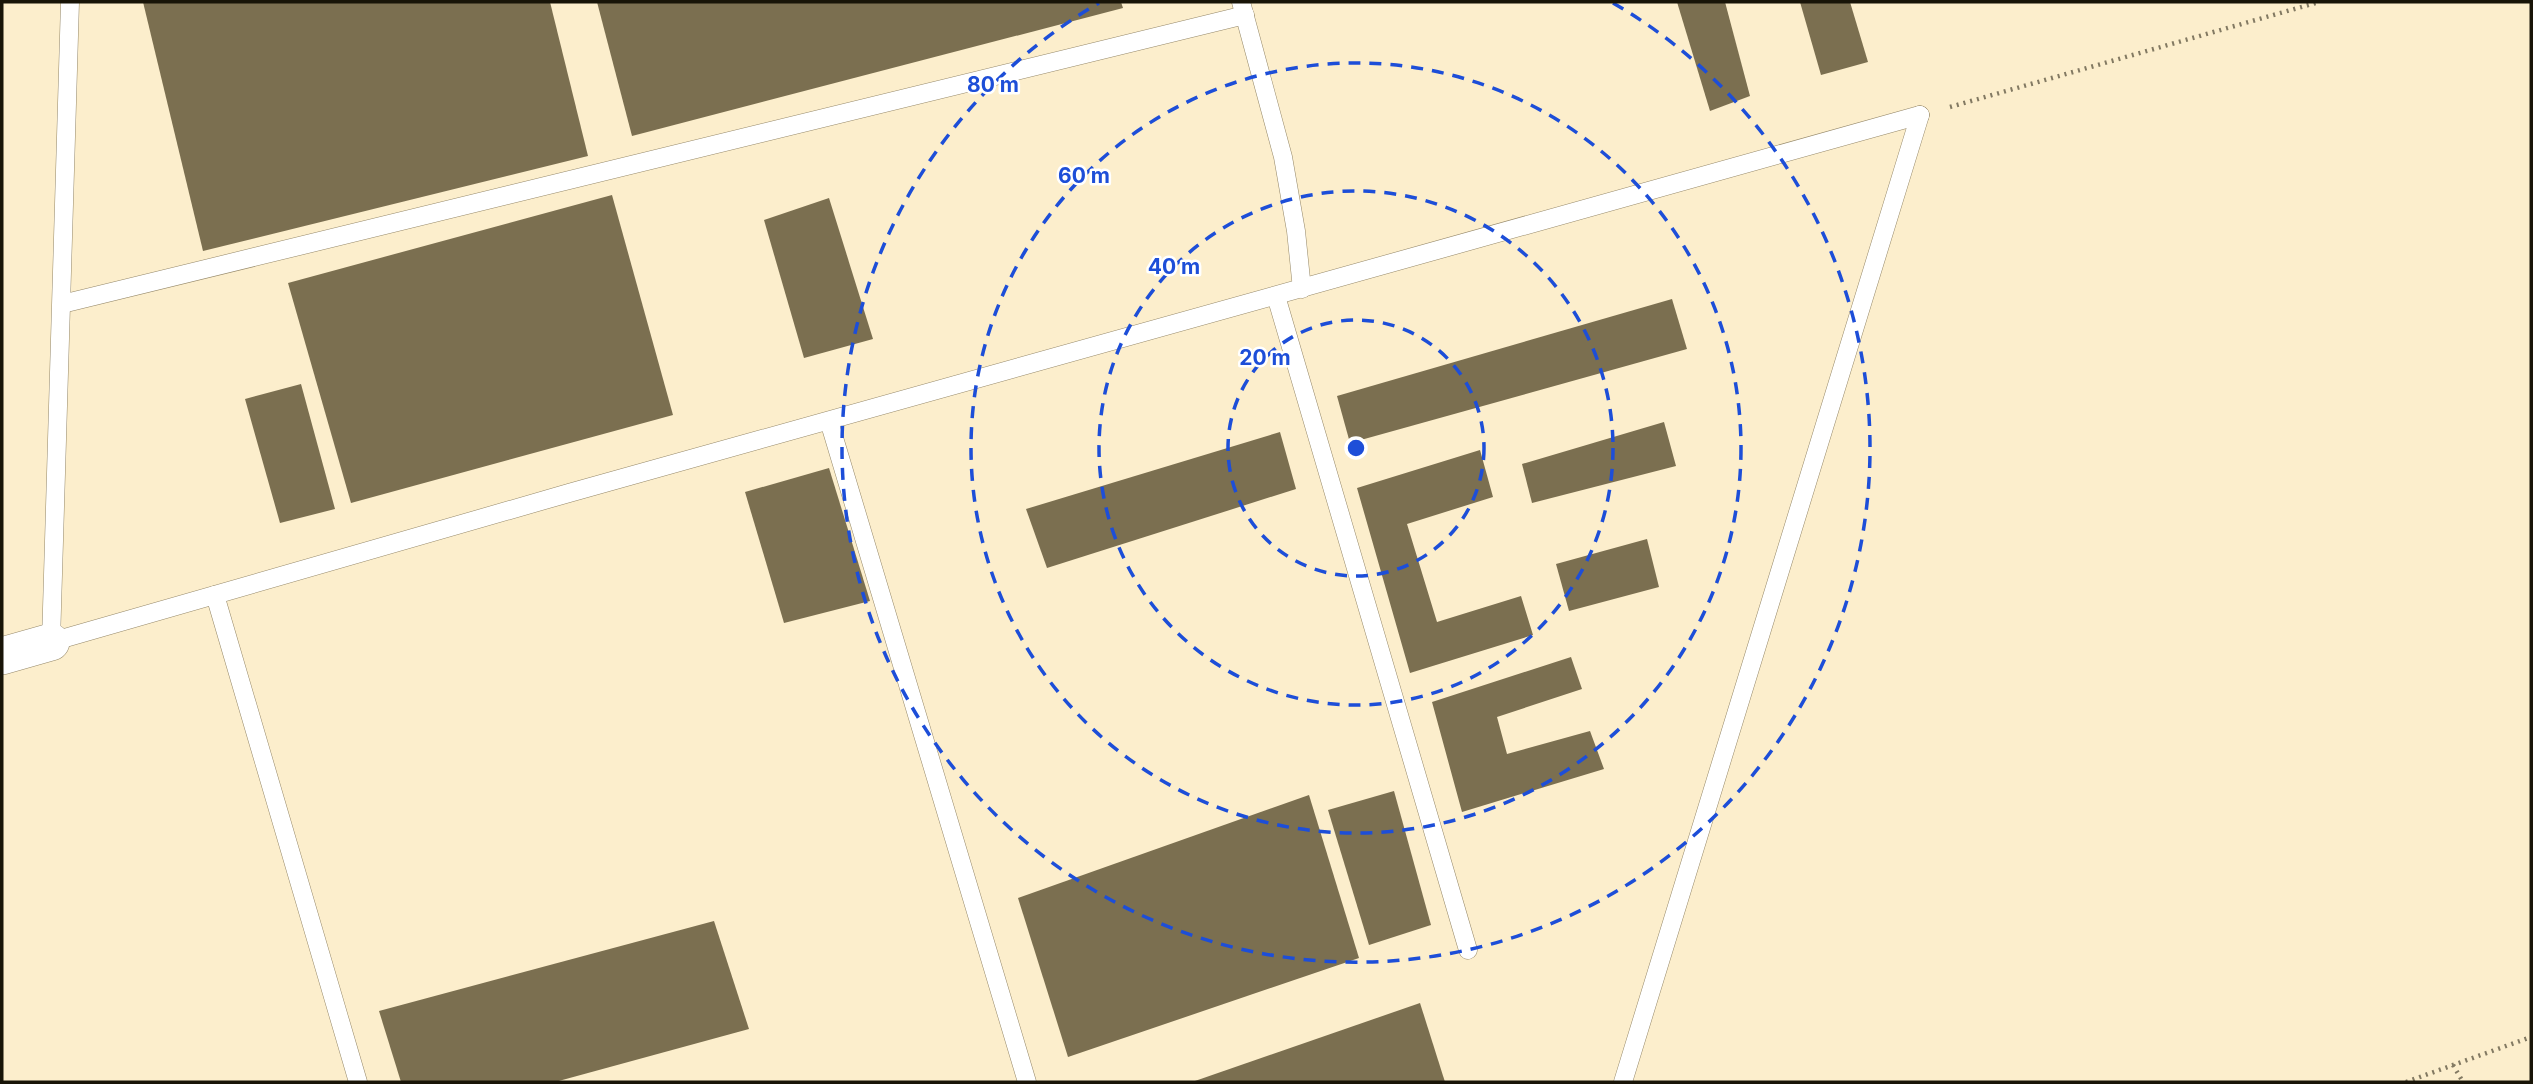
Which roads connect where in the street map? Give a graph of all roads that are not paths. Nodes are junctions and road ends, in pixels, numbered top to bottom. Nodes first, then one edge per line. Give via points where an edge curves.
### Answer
1 (70, 2) edge
2 (1243, 8) edge
3 (1301, 289) junction
4 (1276, 296) junction
5 (62, 304) junction
6 (829, 421) junction
7 (215, 595) junction
8 (51, 642) junction
9 (2, 656) edge
10 (1468, 950) dead end
11 (358, 1082) edge
12 (1027, 1082) edge
13 (1623, 1082) edge

1 - 5 lane
2 - 3 lane via 1283,158
2 - 5 lane
3 - 4 lane
3 - 13 lane via 1920,116
4 - 6 lane
4 - 10 lane
5 - 8 lane
6 - 7 lane
6 - 12 lane
7 - 8 lane
7 - 11 lane
8 - 9 street

